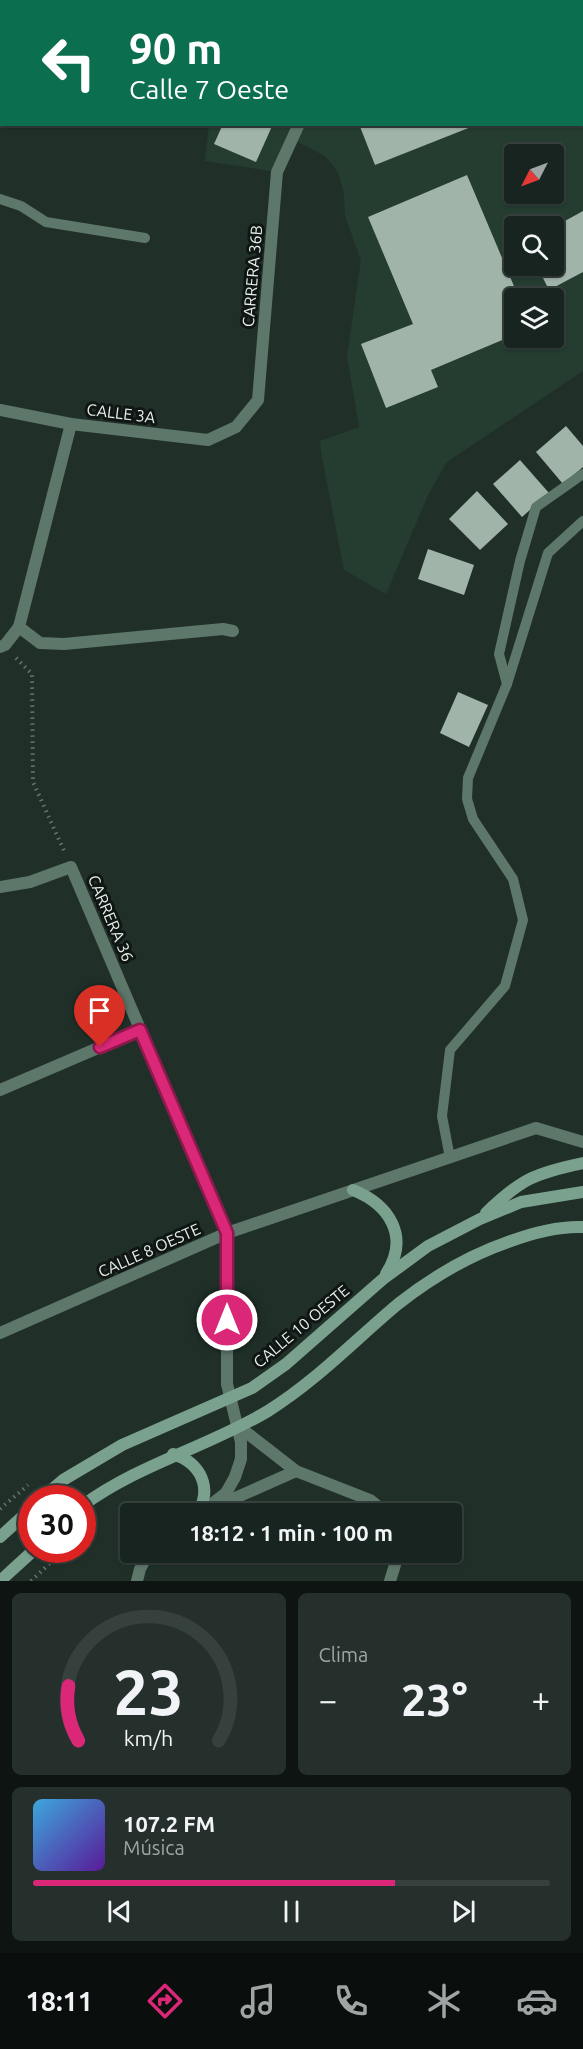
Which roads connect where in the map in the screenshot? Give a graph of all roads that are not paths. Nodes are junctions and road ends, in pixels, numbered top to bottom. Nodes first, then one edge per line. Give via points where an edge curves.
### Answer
1 (298, 126) edge
2 (0, 199) edge
3 (145, 238) dead end
4 (0, 410) edge
5 (71, 424) junction
6 (236, 427) joint
7 (583, 474) edge
8 (583, 521) edge
9 (19, 627) junction
10 (233, 631) dead end
11 (2, 646) edge
12 (507, 684) junction
13 (0, 887) edge
14 (140, 1030) junction
15 (0, 1090) edge
16 (583, 1142) edge
17 (450, 1158) junction
18 (583, 1163) edge
19 (353, 1190) junction
20 (583, 1192) edge
21 (480, 1219) junction
22 (583, 1227) edge
23 (227, 1233) junction
24 (383, 1279) junction
25 (0, 1333) edge
26 (231, 1397) junction
27 (238, 1426) junction
28 (173, 1454) junction
29 (296, 1471) junction
30 (57, 1485) edge
31 (96, 1497) edge
32 (202, 1503) edge
33 (213, 1503) edge
34 (224, 1503) edge
35 (374, 1503) edge
36 (18, 1521) edge
37 (0, 1537) edge
38 (20, 1563) edge
39 (144, 1563) edge
40 (396, 1563) edge
41 (0, 1581) edge
42 (137, 1581) edge
43 (390, 1581) edge

1 - 6 street, CARRERA 36B via 277,172 258,399
2 - 3 lane via 21,206 46,222
4 - 5 street, CALLE 3A
5 - 6 street, CALLE 3A via 208,440
5 - 9 street
7 - 12 lane via 536,507 499,654
8 - 12 lane via 548,553
9 - 10 street via 40,643 64,644
9 - 11 street
12 - 17 lane via 468,778 467,800 473,819 513,879 523,920 504,986 450,1050 442,1116
13 - 14 street, CARRERA 36 via 30,882 71,867
14 - 15 street
14 - 23 street, CARRERA 36
16 - 17 street, CALLE 8 OESTE via 536,1128
17 - 19 street, CALLE 8 OESTE
18 - 21 main road via 538,1172
19 - 23 street, CALLE 8 OESTE
19 - 24 main road via 371,1197 385,1209 394,1226 397,1245 393,1263
20 - 21 main road, CALLE 10 OESTE via 521,1203
21 - 24 main road, CALLE 10 OESTE via 428,1246
22 - 27 main road via 527,1235 444,1271 399,1303 304,1387
23 - 25 street, CALLE 8 OESTE
23 - 26 street, CARRERA 36 via 227,1384
24 - 26 main road, CALLE 10 OESTE via 286,1364 252,1388
26 - 27 street, CARRERA 36
26 - 30 main road, CALLE 10 OESTE via 122,1445
27 - 28 main road
27 - 29 street
27 - 33 street, CARRERA 36 via 241,1459 236,1477 226,1493
28 - 31 main road
28 - 32 main road via 193,1464 200,1473 205,1495
29 - 34 street
29 - 35 street
36 - 37 main road
38 - 41 main road
39 - 42 street
40 - 43 street

